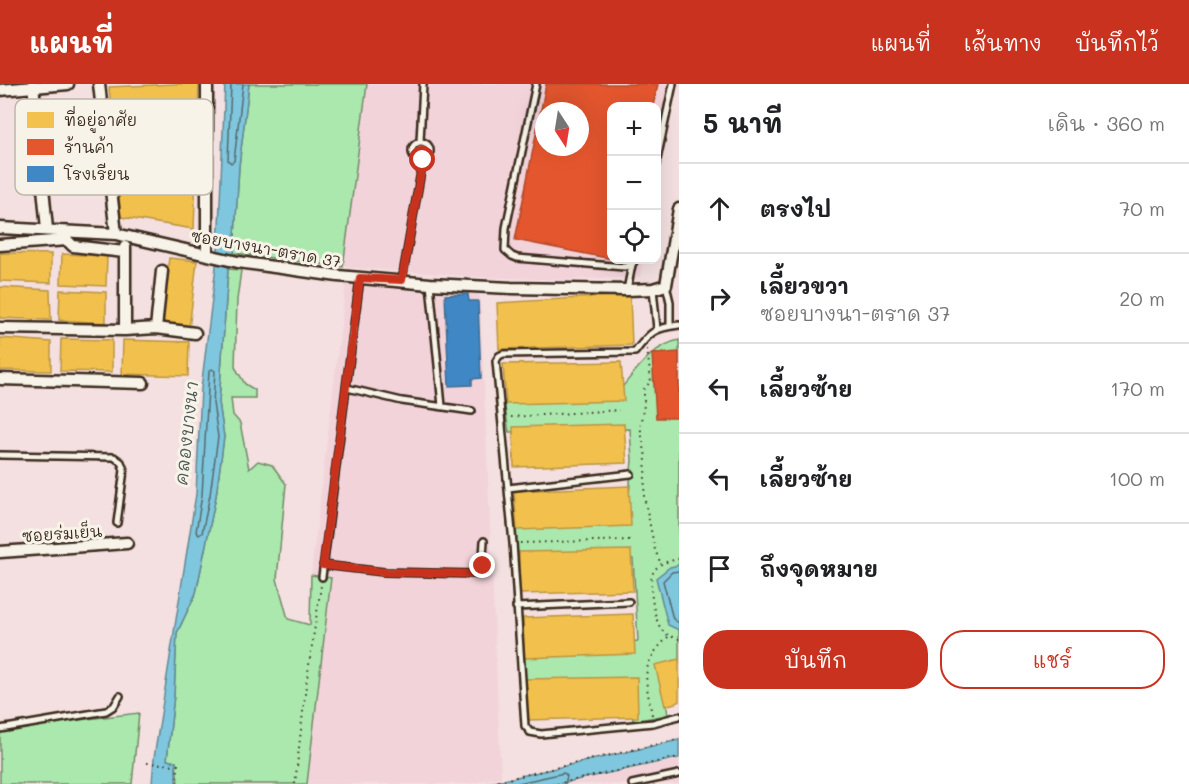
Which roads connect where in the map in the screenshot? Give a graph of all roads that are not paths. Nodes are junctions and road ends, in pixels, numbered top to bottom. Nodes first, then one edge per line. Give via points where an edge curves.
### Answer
1 (68, 84) edge
2 (99, 84) edge
3 (207, 84) edge
4 (423, 84) edge
5 (536, 84) edge
6 (673, 84) edge
7 (33, 86) edge
8 (0, 90) edge
9 (101, 99) edge
10 (207, 99) edge
11 (420, 141) junction
12 (659, 156) edge
13 (423, 160) junction
14 (44, 195) edge
15 (115, 195) edge
16 (208, 195) edge
17 (679, 209) edge
18 (0, 228) edge
19 (47, 229) junction
20 (121, 236) junction
21 (0, 245) edge
22 (124, 252) junction
23 (209, 254) junction
24 (632, 266) joint
25 (162, 271) dead end
26 (360, 278) junction
27 (402, 280) junction
28 (430, 284) junction
29 (666, 285) junction
30 (653, 289) junction
31 (627, 290) junction
32 (679, 325) edge
33 (670, 326) junction
34 (0, 328) edge
35 (156, 328) junction
36 (657, 329) junction
37 (125, 330) junction
38 (195, 333) dead end
39 (0, 379) edge
40 (143, 383) dead end
41 (347, 388) junction
42 (442, 406) junction
43 (472, 411) dead end
44 (0, 455) edge
45 (631, 474) dead end
46 (508, 488) junction
47 (117, 523) dead end
48 (484, 541) dead end
49 (127, 543) dead end
50 (0, 552) edge
51 (323, 565) junction
52 (322, 577) road end
53 (628, 602) dead end
54 (516, 607) junction
55 (120, 696) dead end
56 (679, 716) edge
57 (0, 729) edge
58 (679, 774) edge
59 (632, 784) edge

1 - 7 street
2 - 9 street
3 - 10 street
4 - 11 lane
5 - 24 lane via 506,228 505,250 517,258
6 - 12 lane
7 - 8 street
11 - 13 lane via 430,151
11 - 13 lane via 411,153
13 - 27 lane
14 - 19 street
15 - 20 street
16 - 23 street
17 - 29 street
18 - 19 street, ซอยบางนา-ตราด 37
19 - 20 street, ซอยบางนา-ตราด 37
20 - 22 street
20 - 23 street, ซอยบางนา-ตราด 37
21 - 22 street via 67,240 73,246
22 - 37 street
23 - 26 street, ซอยบางนา-ตราด 37 via 238,262
24 - 31 lane
25 - 35 street
26 - 27 street, ซอยบางนา-ตราด 37
26 - 41 lane
27 - 28 street, ซอยบางนา-ตราด 37
28 - 31 street, ซอยบางนา-ตราด 37
28 - 42 lane
29 - 30 street, ซอยบางนา-ตราด 37
29 - 33 lane
30 - 31 street, ซอยบางนา-ตราด 37
30 - 36 lane
32 - 33 lane
33 - 36 lane
34 - 37 street
35 - 37 street
35 - 38 street
36 - 46 lane via 648,334 635,352 499,356 496,361
39 - 40 street
41 - 42 lane
41 - 51 lane
42 - 43 lane
44 - 47 lane via 114,457 124,470
45 - 46 lane
46 - 54 lane
48 - 51 lane via 482,572 476,574 384,572
49 - 50 street, ซอยร่มเย็น
51 - 52 lane
53 - 54 lane
54 - 56 lane via 525,726 530,732 582,731
55 - 57 lane via 106,711
58 - 59 lane

